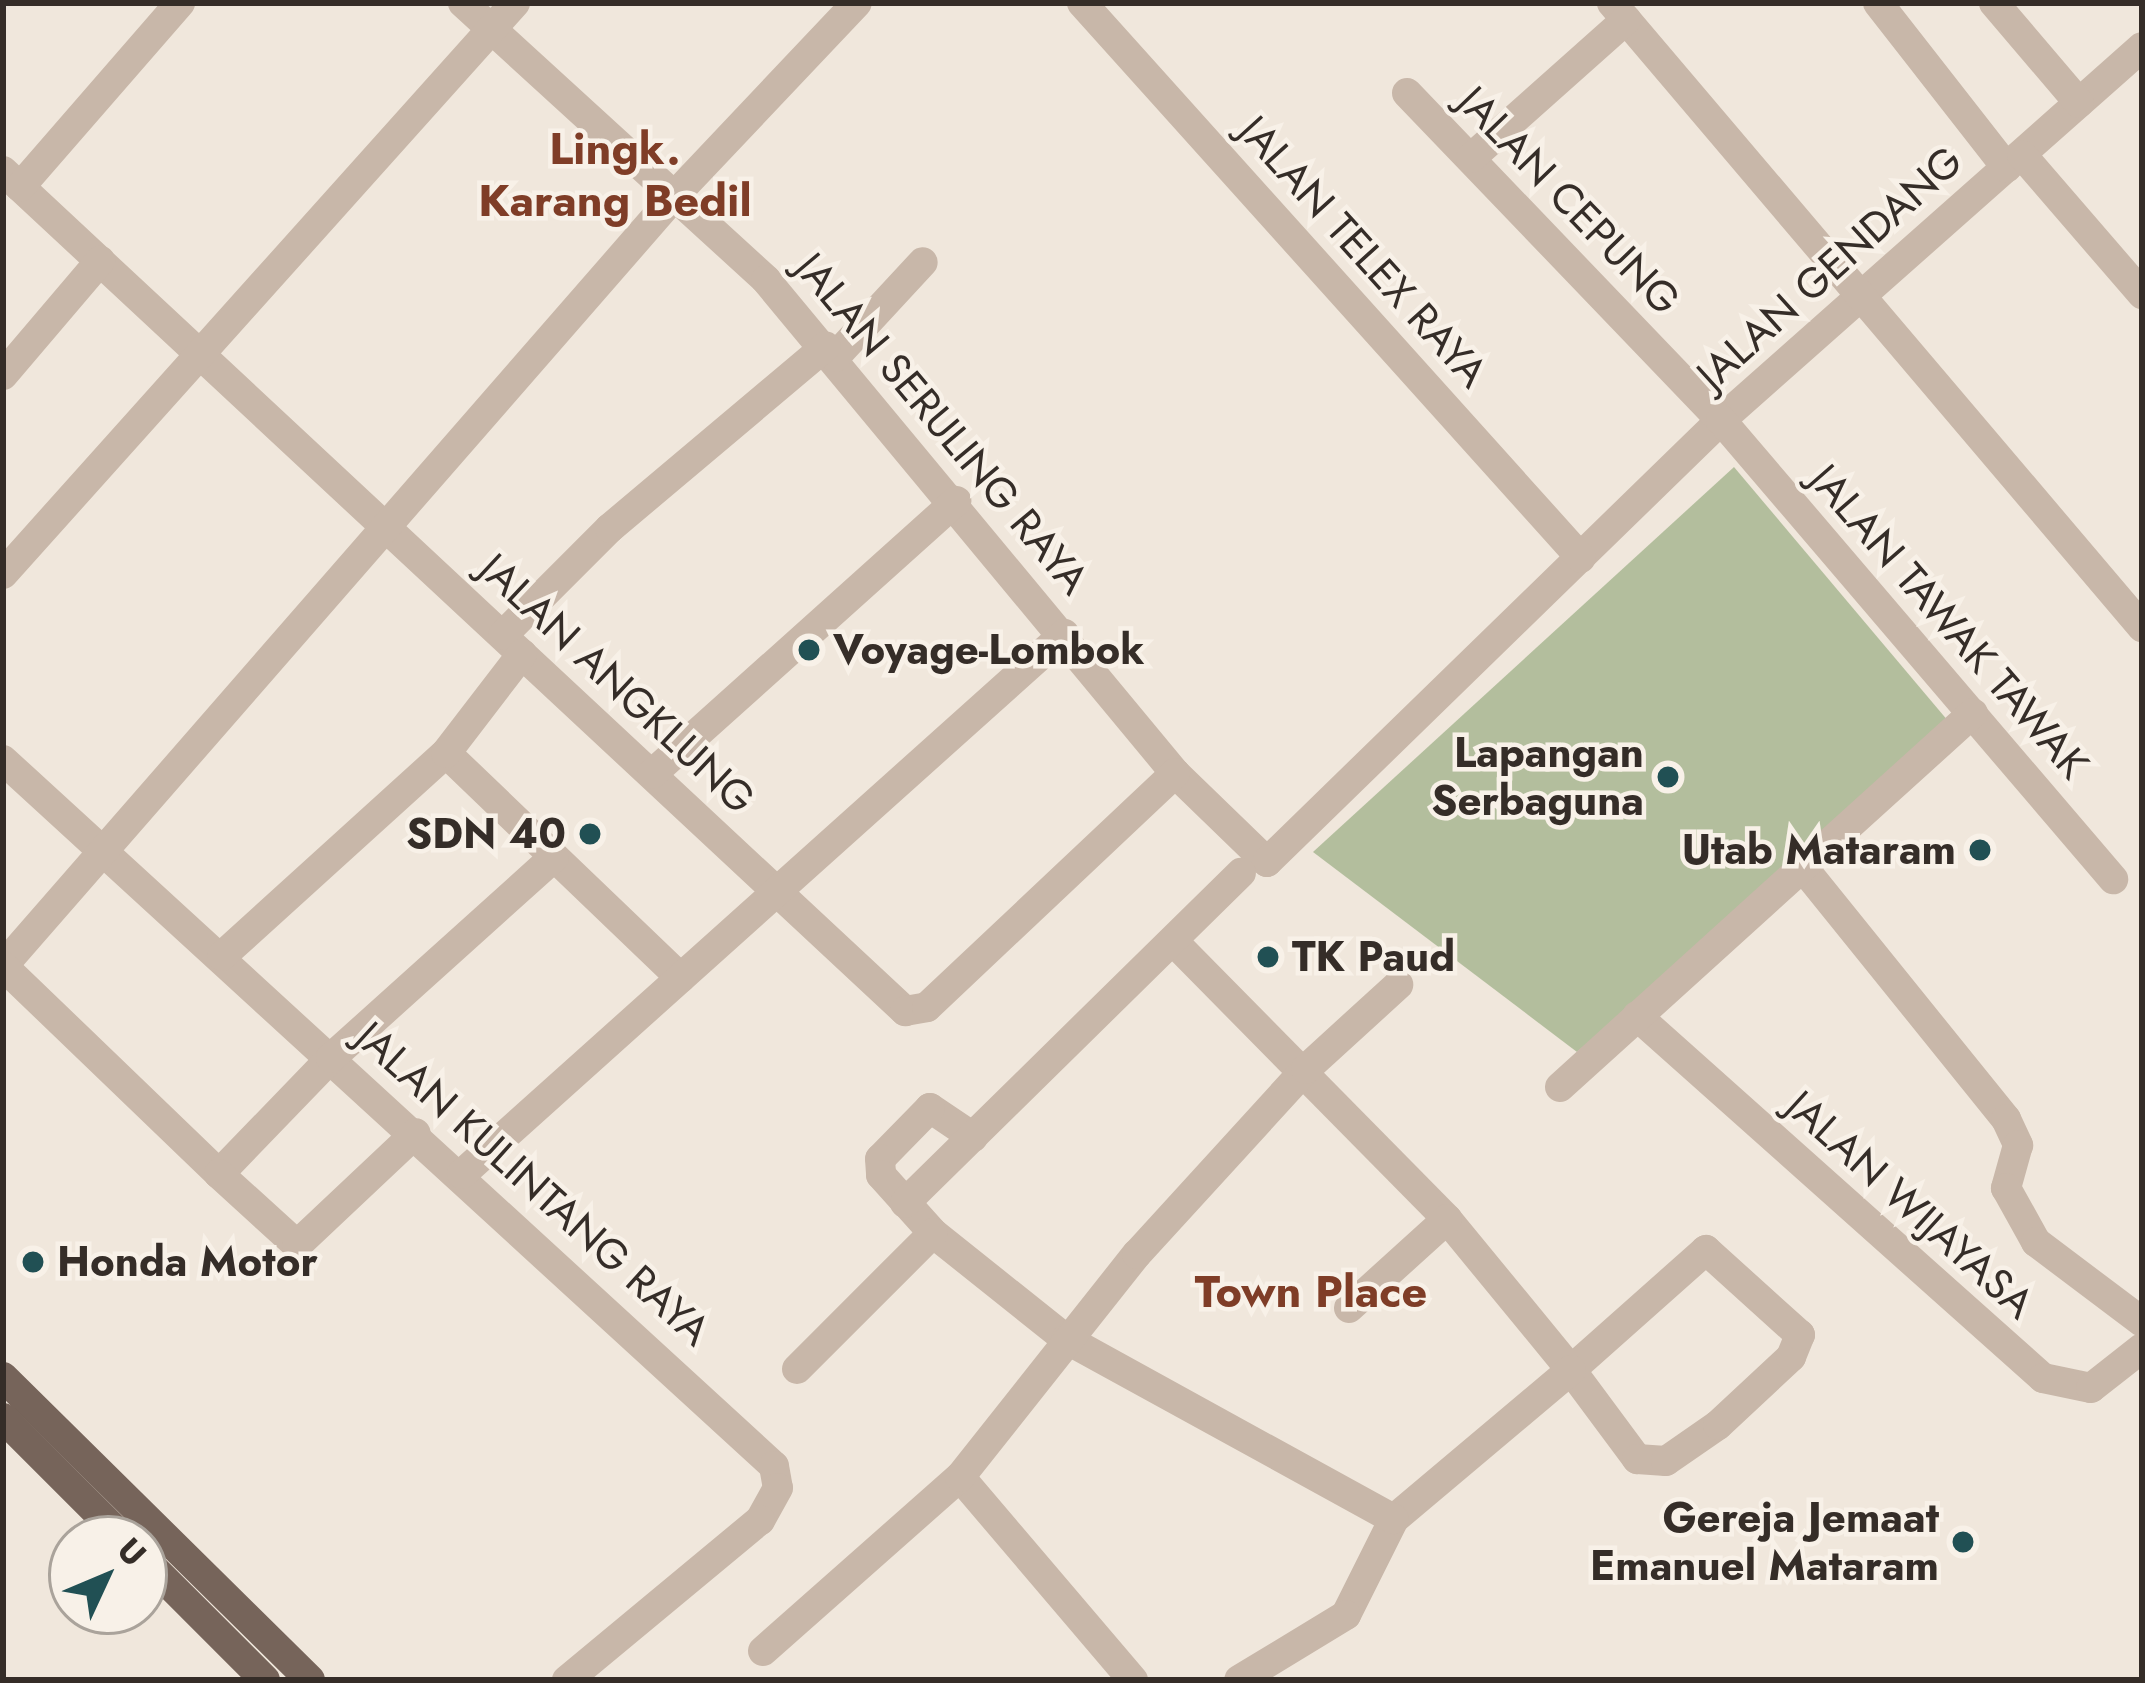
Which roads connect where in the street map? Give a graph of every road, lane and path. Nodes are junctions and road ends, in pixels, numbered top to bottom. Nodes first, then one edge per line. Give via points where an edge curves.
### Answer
1 (180, 3) edge
2 (464, 3) edge
3 (515, 3) edge
4 (857, 3) edge
5 (1082, 3) edge
6 (1878, 3) edge
7 (1994, 3) edge
8 (1619, 11) edge
9 (492, 28) junction
10 (2142, 47) edge
11 (1407, 93) dead end
12 (2079, 103) junction
13 (1471, 158) junction
14 (2014, 162) junction
15 (12, 179) edge
16 (678, 193) junction
17 (100, 261) junction
18 (923, 262) dead end
19 (2142, 294) edge
20 (1857, 298) junction
21 (831, 351) junction
22 (204, 354) junction
23 (3, 375) edge
24 (1721, 420) junction
25 (956, 501) junction
26 (387, 529) junction
27 (1581, 558) junction
28 (3, 574) edge
29 (2142, 627) edge
30 (1064, 634) junction
31 (513, 644) junction
32 (1973, 713) junction
33 (446, 753) junction
34 (3, 760) edge
35 (1175, 773) junction
36 (652, 774) junction
37 (104, 856) junction
38 (554, 857) junction
39 (1804, 870) junction
40 (1241, 873) dead end
41 (2113, 880) dead end
42 (777, 892) junction
43 (1175, 943) junction
44 (222, 956) junction
45 (3, 966) edge
46 (681, 978) junction
47 (1399, 985) dead end
48 (1637, 1016) junction
49 (331, 1058) junction
50 (1306, 1069) junction
51 (1560, 1087) dead end
52 (416, 1132) junction
53 (973, 1137) junction
54 (220, 1174) junction
55 (462, 1174) junction
56 (905, 1203) junction
57 (1448, 1219) junction
58 (933, 1233) junction
59 (1349, 1308) dead end
60 (2142, 1322) edge
61 (1066, 1339) junction
62 (2142, 1348) edge
63 (797, 1369) dead end
64 (1571, 1370) junction
65 (3, 1377) edge
66 (3, 1418) edge
67 (960, 1477) junction
68 (100, 1515) edge
69 (1394, 1519) junction
70 (168, 1583) edge
71 (274, 1643) junction
72 (764, 1651) dead end
73 (258, 1673) edge
74 (310, 1680) edge
75 (567, 1680) edge
76 (1133, 1680) edge
77 (1239, 1680) edge

1 - 15 street
2 - 9 street, JALAN SERULING RAYA
3 - 9 street
4 - 16 street
5 - 27 street, JALAN TELEX RAYA
6 - 14 street
7 - 12 street
8 - 13 street
8 - 20 street
9 - 16 street, JALAN SERULING RAYA
9 - 22 street
10 - 12 street, JALAN GENDANG
11 - 13 street, JALAN CEPUNG
12 - 14 street, JALAN GENDANG
13 - 24 street, JALAN CEPUNG
14 - 19 street
14 - 20 street, JALAN GENDANG
15 - 17 street, JALAN ANGKLUNG
16 - 21 street, JALAN SERULING RAYA
16 - 26 street
17 - 22 street, JALAN ANGKLUNG
17 - 23 street
18 - 21 street
20 - 24 street, JALAN GENDANG
20 - 29 street
21 - 25 street, JALAN SERULING RAYA
21 - 31 street via 610,529
22 - 26 street, JALAN ANGKLUNG
22 - 28 street
24 - 27 street, JALAN GENDANG
24 - 32 street, JALAN TAWAK TAWAK
25 - 30 street, JALAN SERULING RAYA
25 - 36 street
26 - 31 street, JALAN ANGKLUNG
26 - 37 street
27 - 35 street, JALAN GENDANG via 1267,862
30 - 35 street, JALAN SERULING RAYA
30 - 42 street
31 - 33 street
31 - 36 street, JALAN ANGKLUNG
32 - 39 street
32 - 41 street, JALAN TAWAK TAWAK
33 - 38 street
33 - 44 street
34 - 37 street, JALAN KULINTANG RAYA
35 - 42 street, JALAN ANGKLUNG via 920,1011 900,1007
36 - 42 street, JALAN ANGKLUNG
37 - 44 street, JALAN KULINTANG RAYA
37 - 45 street
38 - 46 street
38 - 49 street
39 - 48 street
39 - 60 street via 2006,1119 2018,1145 2006,1187 2036,1242
40 - 43 street
42 - 46 street
43 - 50 street
43 - 53 street
44 - 49 street, JALAN KULINTANG RAYA
45 - 54 street
46 - 55 street
47 - 50 street
48 - 51 street
48 - 62 street, JALAN WIJAYASA via 2044,1378 2091,1388
49 - 52 street, JALAN KULINTANG RAYA
49 - 54 street
50 - 57 street
50 - 61 street
52 - 54 street via 297,1245
52 - 55 street, JALAN KULINTANG RAYA
53 - 56 street
53 - 56 street via 942,1109 922,1114 879,1167
55 - 75 street, JALAN KULINTANG RAYA via 774,1466 778,1488 760,1520
56 - 58 street
57 - 59 street
57 - 64 street
58 - 61 street
58 - 63 street
61 - 67 street
61 - 69 street
64 - 64 street via 1706,1250 1800,1335 1791,1357 1718,1425 1650,1464 1637,1459
64 - 69 street
65 - 71 main road
66 - 68 main road
67 - 72 street
67 - 76 street
69 - 77 street via 1346,1615
70 - 73 main road
71 - 73 main road
71 - 74 main road

